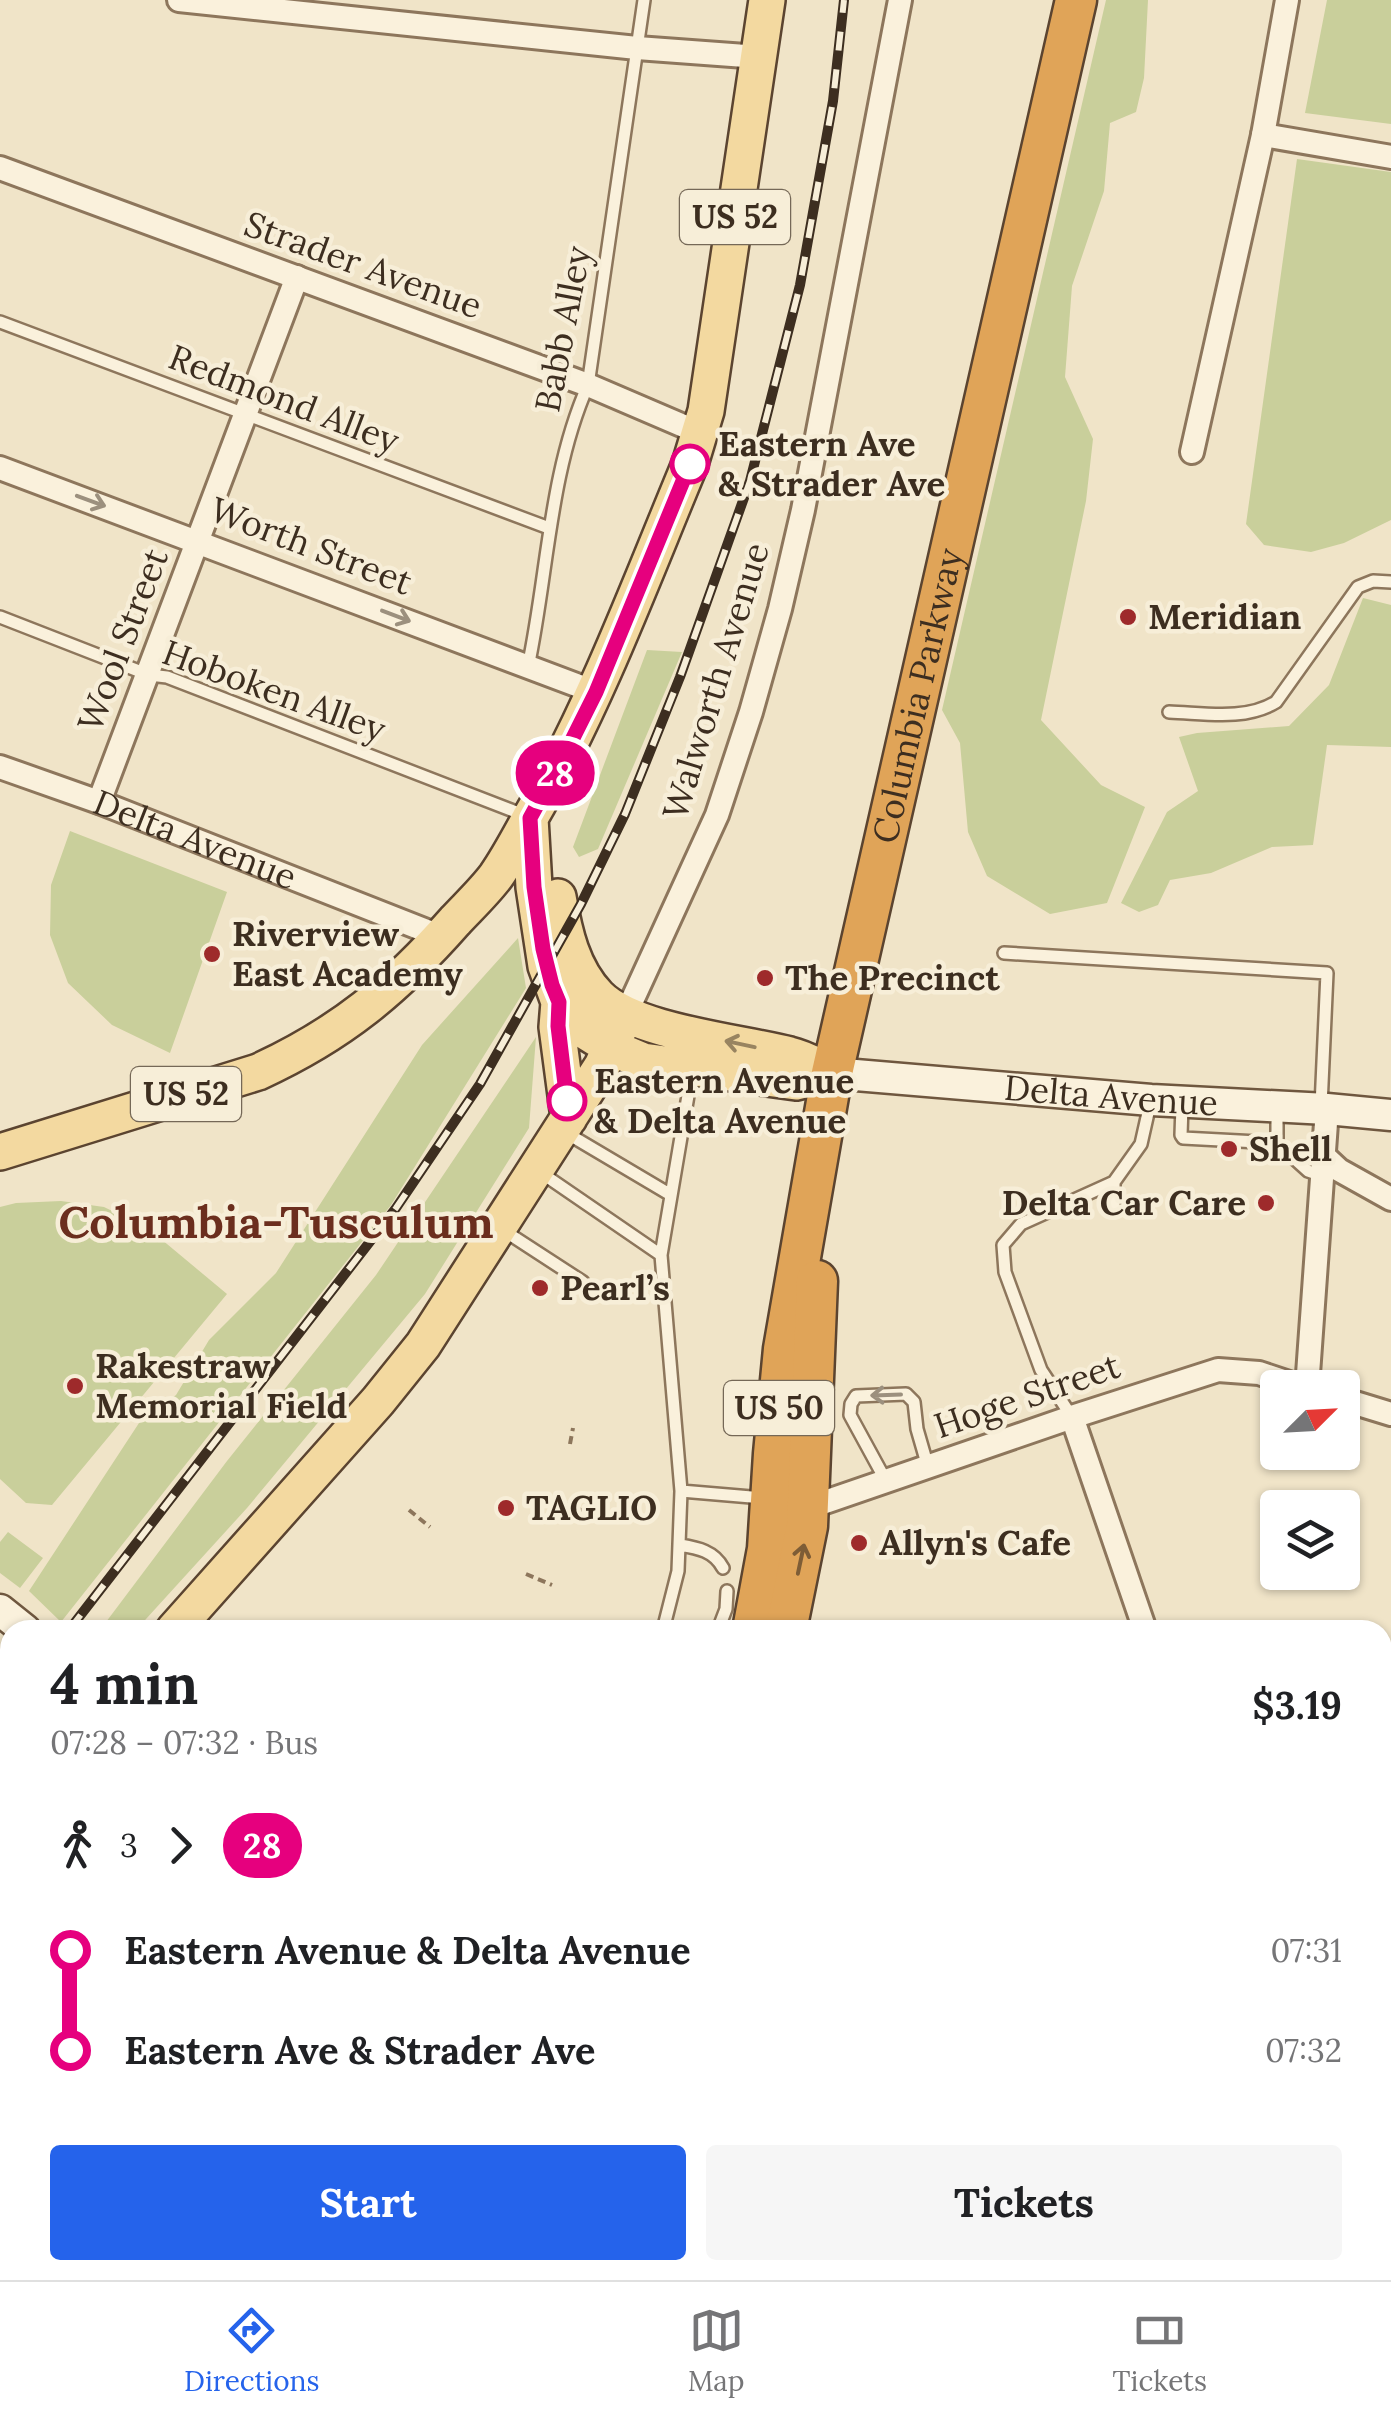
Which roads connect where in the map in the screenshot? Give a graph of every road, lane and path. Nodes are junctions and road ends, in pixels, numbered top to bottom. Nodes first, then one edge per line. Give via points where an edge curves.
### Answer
1 (179, 0) edge
2 (644, 0) edge
3 (767, 0) edge
4 (900, 0) edge
5 (1076, 0) edge
6 (1287, 0) edge
7 (637, 48) junction
8 (759, 57) junction
9 (1263, 135) junction
10 (1391, 157) edge
11 (0, 168) edge
12 (297, 278) junction
13 (0, 322) edge
14 (588, 385) junction
15 (247, 415) junction
16 (700, 433) junction
17 (1192, 452) dead end
18 (0, 468) edge
19 (549, 528) junction
20 (199, 541) junction
21 (1391, 582) edge
22 (0, 617) edge
23 (528, 666) junction
24 (148, 674) junction
25 (596, 692) junction
26 (1169, 712) dead end
27 (0, 766) edge
28 (98, 802) junction
29 (530, 818) junction
30 (442, 936) junction
31 (1004, 952) dead end
32 (559, 1002) junction
33 (619, 1032) junction
34 (693, 1067) junction
35 (832, 1073) junction
36 (1151, 1100) junction
37 (1182, 1102) junction
38 (1278, 1106) junction
39 (1324, 1109) junction
40 (1391, 1116) edge
41 (565, 1124) junction
42 (1277, 1143) junction
43 (0, 1152) edge
44 (817, 1157) junction
45 (1323, 1166) junction
46 (536, 1169) junction
47 (1114, 1182) junction
48 (671, 1195) junction
49 (1391, 1200) edge
50 (1114, 1210) dead end
51 (499, 1227) junction
52 (661, 1255) junction
53 (583, 1282) dead end
54 (1307, 1370) edge
55 (1260, 1373) edge
56 (1360, 1405) edge
57 (1391, 1414) edge
58 (1072, 1417) junction
59 (573, 1428) dead end
60 (570, 1444) dead end
61 (928, 1467) junction
62 (886, 1481) junction
63 (681, 1491) junction
64 (554, 1499) dead end
65 (790, 1501) junction
66 (409, 1510) dead end
67 (584, 1511) dead end
68 (430, 1528) dead end
69 (680, 1545) junction
70 (724, 1568) dead end
71 (526, 1574) dead end
72 (552, 1585) dead end
73 (770, 1617) edge
74 (183, 1620) edge
75 (666, 1620) edge
76 (722, 1620) edge
77 (1142, 1620) edge

1 - 7 street
2 - 7 lane, Babb Alley
3 - 8 main road, US 52
4 - 33 street, Walworth Avenue via 780,609 717,815
5 - 35 highway, Columbia Parkway / US 50
6 - 9 street
7 - 8 street
7 - 14 lane, Babb Alley
8 - 16 main road, US 52
9 - 10 street
9 - 17 street
11 - 12 street, Strader Avenue
12 - 14 street, Strader Avenue
12 - 15 street, Wool Street
13 - 15 lane, Redmond Alley
14 - 16 street, Strader Avenue
14 - 19 lane, Babb Alley
15 - 19 lane, Redmond Alley
15 - 20 street, Wool Street
16 - 25 main road, US 52
18 -> 20 street, Worth Street
19 - 23 lane, Babb Alley
20 -> 23 street, Worth Street
20 - 24 street, Wool Street
21 - 26 lane via 1373,580 1358,588 1264,710
22 - 24 lane, Hoboken Alley
23 - 25 street, Worth Street
24 - 28 street, Wool Street
24 - 29 lane, Hoboken Alley
25 - 29 main road, US 52
27 - 28 street, Delta Avenue
28 - 30 street, Delta Avenue
29 - 30 main road, US 52 via 494,878
29 - 32 main road, Delta Avenue via 543,949
29 - 33 main road, Delta Avenue via 555,873 575,962
30 - 43 main road, US 52 via 374,1003 298,1054
31 - 39 lane via 1327,973
32 - 33 main road, Delta Avenue via 588,1033
32 - 41 main road
33 - 34 main road, Delta Avenue via 644,1062
35 -> 33 main road, Delta Avenue via 795,1056 700,1036
33 - 41 main road
34 - 35 main road, Delta Avenue via 796,1082
34 - 48 lane
35 - 36 main road, Delta Avenue
35 - 44 highway, Columbia Parkway / US 50
36 - 37 main road, Delta Avenue
36 - 47 lane via 1141,1144
37 - 38 main road, Delta Avenue
37 - 42 lane via 1183,1138
38 - 39 main road, Delta Avenue
38 - 42 lane
39 - 40 main road, Delta Avenue
39 - 45 street
41 - 46 main road
41 - 48 lane
42 - 45 lane via 1308,1171
44 - 65 highway, Columbia Parkway / US 50 via 818,1274
44 - 65 highway, Columbia Parkway / US 50 via 784,1349 774,1454
45 - 49 street
45 - 54 street
46 - 51 main road
46 - 52 lane
47 - 50 lane
47 - 58 lane via 1021,1224 1003,1246 1005,1272 1041,1370
48 - 52 lane
51 - 53 lane
51 - 74 main road via 378,1401
52 - 63 lane
55 - 58 street, Hoge Street via 1218,1370
56 - 57 street
58 - 61 street, Hoge Street
58 - 77 street
59 - 60 path
61 - 62 street, Hoge Street
61 -> 62 lane via 914,1402 906,1394 856,1396 850,1415
62 - 65 street, Hoge Street via 825,1502
63 - 65 lane
63 - 69 lane
64 - 67 path
65 - 73 highway, Columbia Parkway / US 50 via 807,1526
66 - 68 path
69 - 70 lane via 702,1549
69 - 75 lane
71 - 72 path
73 - 76 lane via 726,1610

